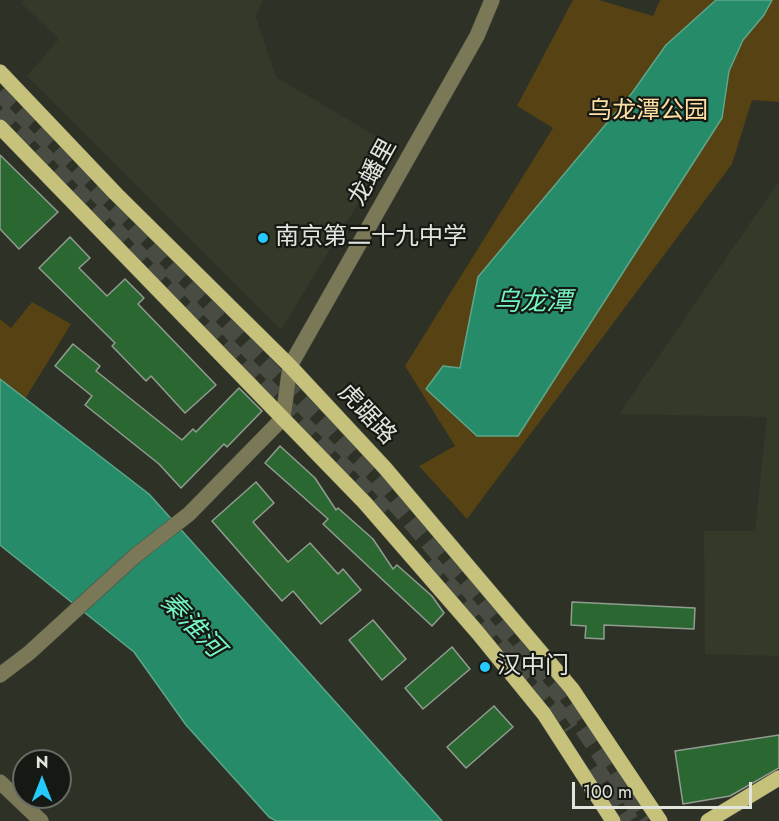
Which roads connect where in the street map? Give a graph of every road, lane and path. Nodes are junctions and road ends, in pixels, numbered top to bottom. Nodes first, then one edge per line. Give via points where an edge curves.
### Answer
1 (492, 0) edge
2 (0, 72) edge
3 (0, 127) edge
4 (290, 366) junction
5 (283, 418) junction
6 (0, 675) edge
7 (779, 778) edge
8 (0, 782) edge
9 (41, 821) edge
10 (613, 821) edge
11 (660, 821) edge
12 (708, 821) edge

1 - 4 street, 龙蟠里 via 477,36
2 - 4 main road, 虎踞路 via 116,194
3 - 5 main road
4 - 5 street
4 - 11 main road, 虎踞路 via 385,468 572,689
5 - 6 street via 189,514 135,556
5 - 10 main road via 365,503 485,641 544,714
7 - 12 main road
8 - 9 street

